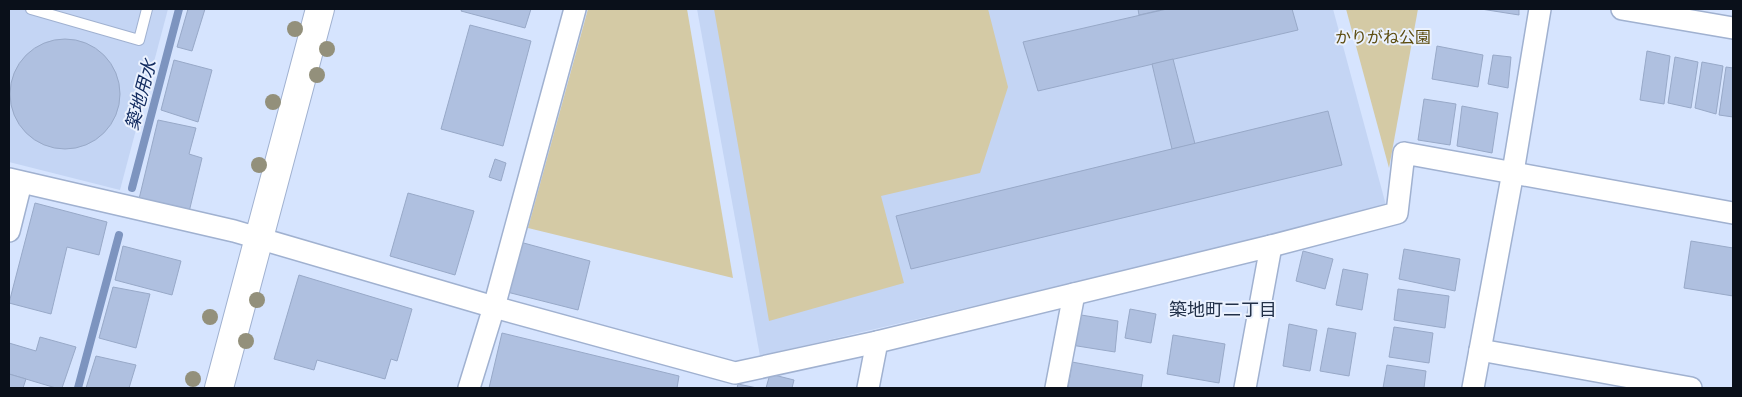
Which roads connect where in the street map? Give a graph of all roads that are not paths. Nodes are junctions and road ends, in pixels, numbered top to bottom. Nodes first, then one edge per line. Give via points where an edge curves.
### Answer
1 (32, 9) edge
2 (147, 9) edge
3 (320, 9) edge
4 (575, 9) edge
5 (1540, 9) edge
6 (1622, 9) edge
7 (1733, 28) edge
8 (1513, 172) junction
9 (15, 181) edge
10 (1733, 213) edge
11 (9, 231) edge
12 (259, 238) junction
13 (1271, 246) junction
14 (1074, 294) junction
15 (494, 307) junction
16 (877, 342) junction
17 (1480, 350) junction
18 (219, 388) edge
19 (469, 388) edge
20 (868, 388) edge
21 (1056, 388) edge
22 (1245, 388) edge
23 (1473, 388) edge
24 (1691, 388) edge

1 - 2 lane via 139,40
3 - 12 street
4 - 15 street
5 - 8 street
6 - 7 street
8 - 10 street
8 - 13 street via 1404,153 1397,213
8 - 17 street
9 - 11 street
9 - 12 street
12 - 15 street
12 - 18 street
13 - 14 street
13 - 22 street
14 - 16 street
14 - 21 street
15 - 16 street via 735,373
15 - 19 street
16 - 20 street
17 - 23 street
17 - 24 street

